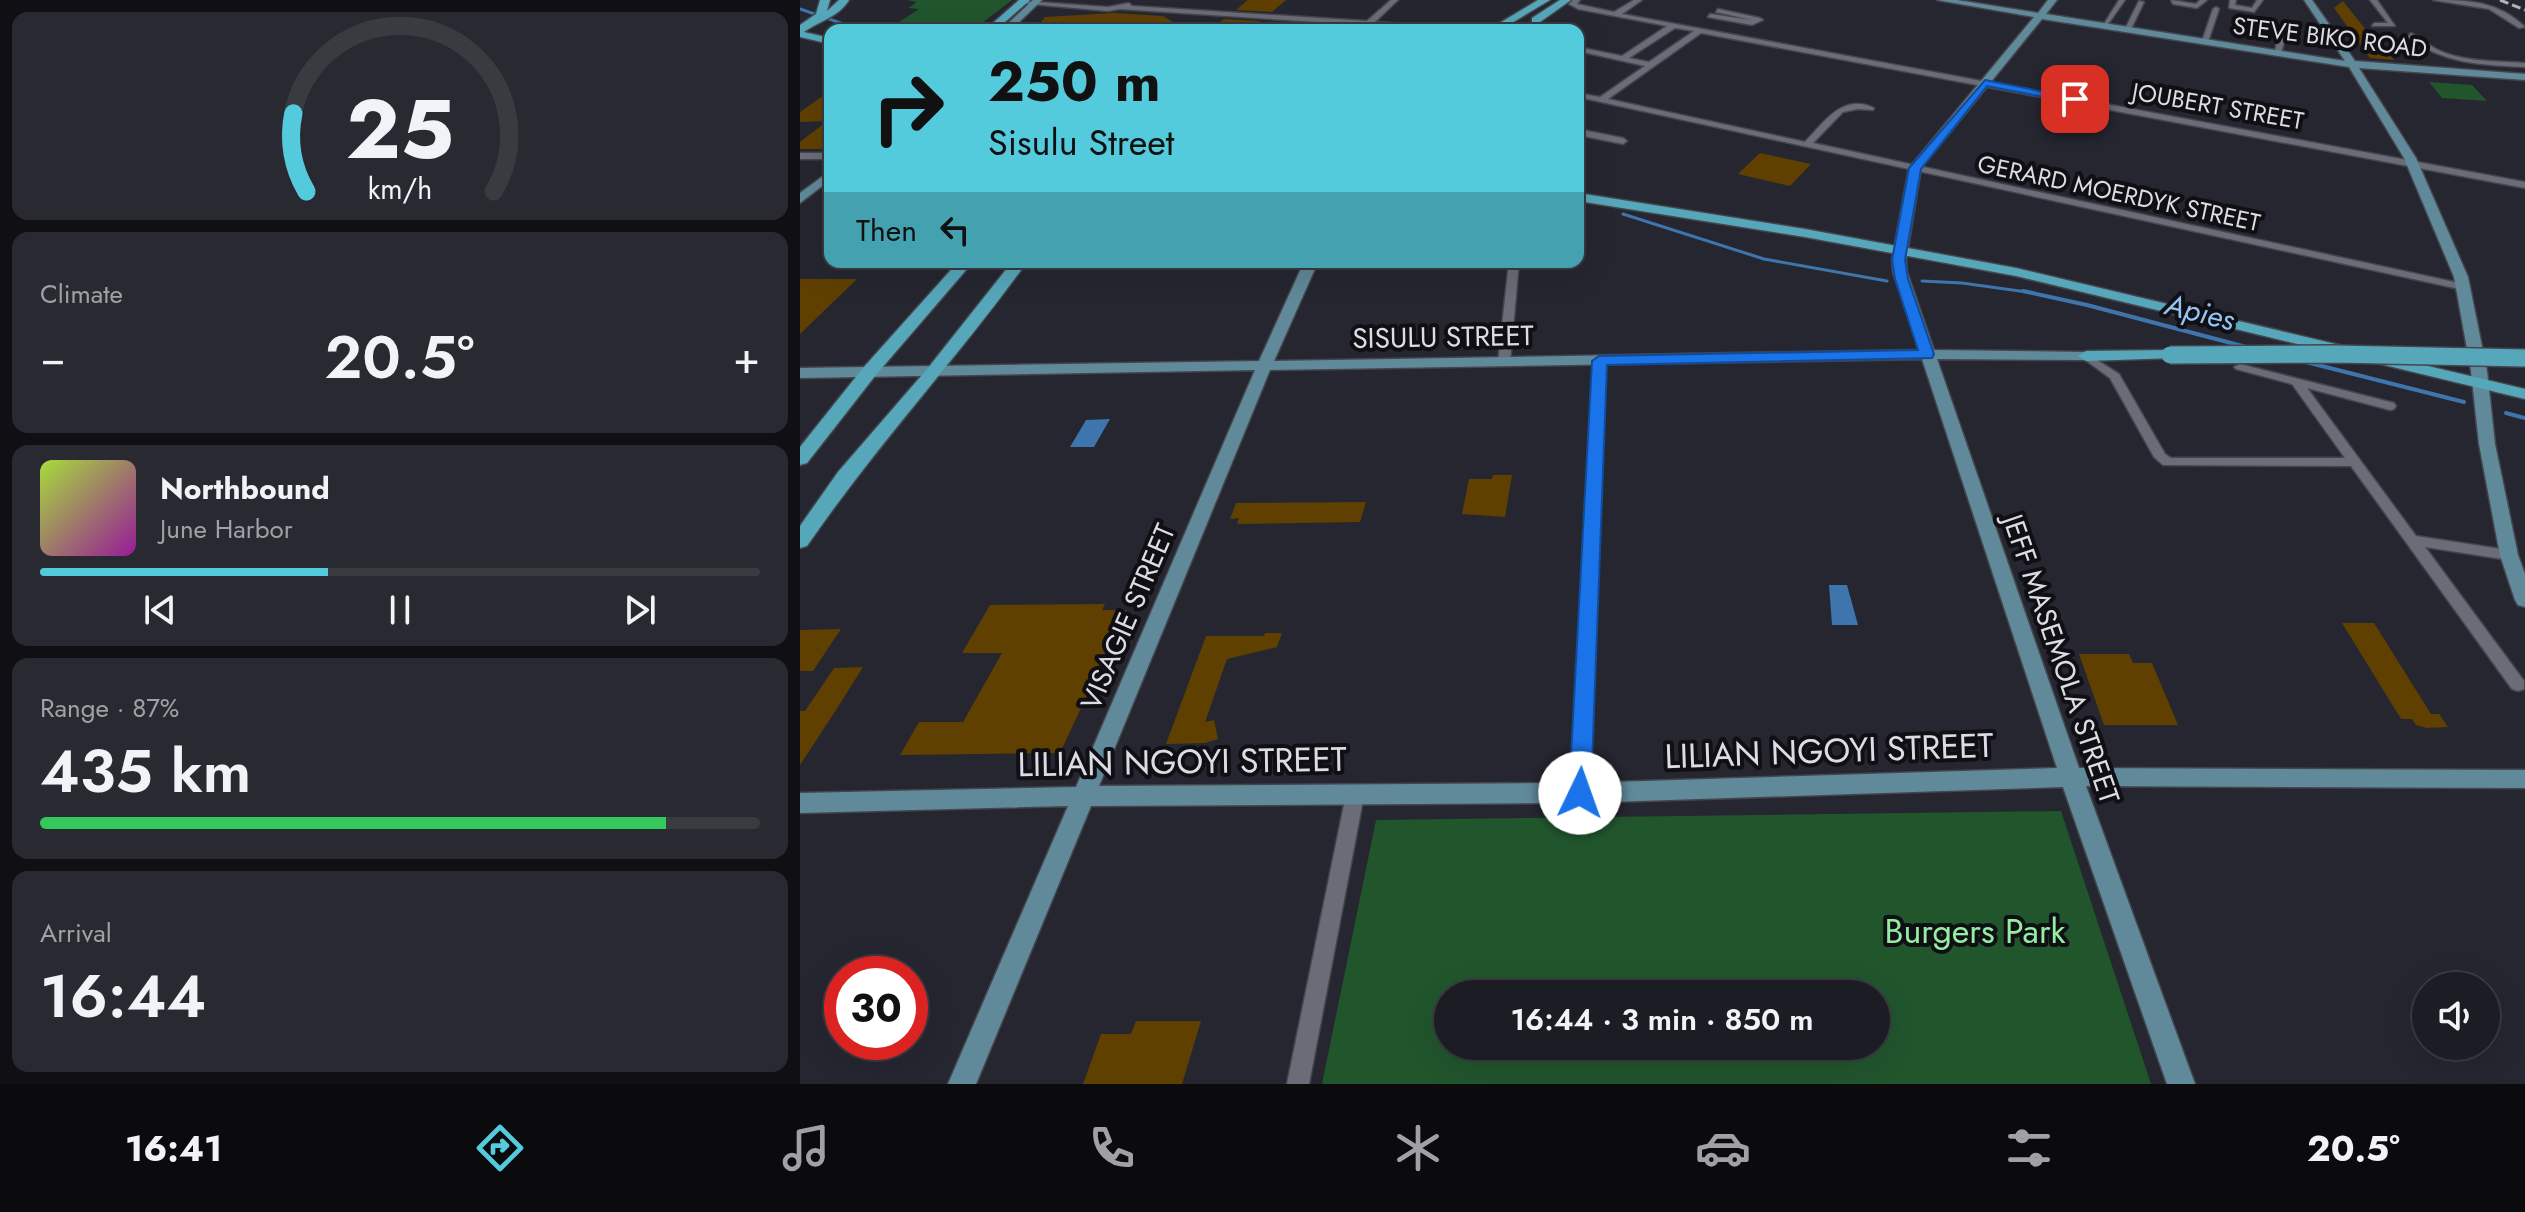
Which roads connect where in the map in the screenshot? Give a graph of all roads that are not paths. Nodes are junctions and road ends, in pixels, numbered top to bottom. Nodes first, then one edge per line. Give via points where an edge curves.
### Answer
1 (844, 0) edge
2 (1131, 0) edge
3 (1395, 0) edge
4 (1545, 0) edge
5 (1639, 0) edge
6 (1941, 0) edge
7 (2053, 0) edge
8 (2122, 0) edge
9 (2174, 0) edge
10 (2204, 0) edge
11 (2233, 0) edge
12 (2260, 0) edge
13 (2308, 0) edge
14 (2373, 0) edge
15 (2436, 0) edge
16 (1958, 1) edge
17 (1030, 2) edge
18 (1572, 2) edge
19 (2141, 2) dead end
20 (1106, 4) edge
21 (1728, 6) dead end
22 (1121, 7) junction
23 (2216, 9) dead end
24 (1718, 11) junction
25 (825, 15) edge
26 (1615, 15) junction
27 (2040, 15) junction
28 (1710, 16) junction
29 (999, 24) edge
30 (1011, 24) edge
31 (1328, 24) edge
32 (1368, 24) edge
33 (1503, 24) edge
34 (1530, 24) edge
35 (2285, 24) dead end
36 (2374, 25) dead end
37 (1673, 26) junction
38 (2104, 26) junction
39 (2521, 27) dead end
40 (2127, 29) junction
41 (1694, 30) junction
42 (801, 32) edge
43 (2411, 35) dead end
44 (824, 40) edge
45 (2204, 42) junction
46 (1584, 50) edge
47 (2344, 51) junction
48 (2277, 53) junction
49 (1623, 59) junction
50 (2351, 64) junction
51 (1651, 65) junction
52 (2525, 65) edge
53 (2397, 68) junction
54 (2525, 77) edge
55 (1985, 83) junction
56 (1584, 96) edge
57 (1601, 100) junction
58 (1870, 108) dead end
59 (1584, 133) edge
60 (1623, 141) dead end
61 (1807, 144) junction
62 (800, 156) edge
63 (824, 156) edge
64 (2411, 163) junction
65 (1915, 168) junction
66 (824, 179) edge
67 (2525, 185) edge
68 (1584, 191) edge
69 (1584, 198) edge
70 (800, 199) edge
71 (1902, 245) junction
72 (961, 268) edge
73 (1015, 268) edge
74 (1308, 268) edge
75 (1513, 268) edge
76 (2464, 287) junction
77 (1927, 354) junction
78 (2086, 356) junction
79 (2525, 358) edge
80 (1599, 361) junction
81 (1504, 362) junction
82 (1264, 367) junction
83 (2240, 367) dead end
84 (869, 372) junction
85 (934, 372) junction
86 (800, 373) edge
87 (2480, 378) junction
88 (2525, 380) edge
89 (2298, 384) junction
90 (2525, 394) edge
91 (2390, 406) dead end
92 (800, 459) edge
93 (2353, 462) junction
94 (2412, 540) junction
95 (800, 541) edge
96 (2509, 555) junction
97 (2525, 600) edge
98 (2518, 685) dead end
99 (2071, 777) junction
100 (2525, 779) edge
101 (1580, 793) junction
102 (1355, 795) junction
103 (1084, 796) junction
104 (800, 803) edge
105 (962, 1084) edge
106 (1298, 1084) edge
107 (2181, 1084) edge

1 - 25 main road
2 - 22 street
3 - 32 street
4 - 33 main road
5 - 26 street
6 - 16 main road, STEVE BIKO ROAD
7 - 27 main road
8 - 38 street
9 - 10 street via 2198,6
11 - 12 street via 2231,7 2256,10
13 - 47 main road
14 - 36 street via 2393,25
15 - 39 street via 2487,5
16 - 27 main road, STEVE BIKO ROAD
17 - 20 street
17 - 29 main road
17 - 30 main road
18 - 26 street, JOUBERT STREET
18 - 34 main road
19 - 40 street
20 - 22 street
21 - 24 street
22 - 31 street
23 - 45 street
24 - 28 street
24 - 28 street via 1760,20
25 - 42 main road
25 - 42 main road
26 - 37 street, JOUBERT STREET
27 - 38 main road, STEVE BIKO ROAD
27 - 55 main road
28 - 41 street
35 - 48 street
37 - 41 street, JOUBERT STREET
37 - 49 street
38 - 40 main road, STEVE BIKO ROAD
40 - 45 main road, STEVE BIKO ROAD
41 - 51 street
41 - 55 street, JOUBERT STREET
42 - 44 main road
43 - 52 street via 2450,59
45 - 48 main road, STEVE BIKO ROAD
46 - 49 street
47 - 50 main road
47 - 53 main road via 2368,63
48 - 50 main road, STEVE BIKO ROAD
49 - 51 street
50 - 53 main road, STEVE BIKO ROAD
50 - 64 main road
51 - 57 street
53 - 54 main road, STEVE BIKO ROAD
55 - 64 street, JOUBERT STREET
55 - 65 main road
56 - 57 street, GERARD MOERDYK STREET
57 - 61 street, GERARD MOERDYK STREET
58 - 61 street via 1844,106
59 - 60 street
61 - 65 street, GERARD MOERDYK STREET
62 - 63 street
64 - 67 street, JOUBERT STREET
64 - 76 main road
65 - 71 main road, JEFF MASEMOLA STREET
65 - 76 street, GERARD MOERDYK STREET
66 - 70 main road
68 - 71 main road
69 - 71 main road
71 - 77 main road, JEFF MASEMOLA STREET via 1901,279
71 - 87 main road via 2082,275
72 - 84 main road
73 - 85 main road
74 - 82 main road, VISAGIE STREET
75 - 81 street
76 - 87 main road
77 - 78 main road, SISULU STREET
77 - 80 main road, SISULU STREET
77 - 99 main road, JEFF MASEMOLA STREET
78 - 79 main road, bridge
78 - 93 street via 2115,376 2160,457 2168,462
80 - 81 main road, SISULU STREET
80 - 101 street
81 - 82 main road, SISULU STREET
82 - 85 main road, SISULU STREET
82 - 103 main road, VISAGIE STREET
83 - 89 street
84 - 85 main road, SISULU STREET
84 - 86 main road, SISULU STREET
84 - 92 main road
85 - 95 main road via 845,476
87 - 88 main road
87 - 90 main road
87 - 96 main road
89 - 91 street
89 - 93 street
93 - 94 street
94 - 96 street
94 - 98 street
96 - 97 main road
99 - 100 main road, LILIAN NGOYI STREET
99 - 101 main road, LILIAN NGOYI STREET
99 - 107 main road, JEFF MASEMOLA STREET
101 - 102 main road, LILIAN NGOYI STREET
102 - 103 main road, LILIAN NGOYI STREET
102 - 106 street
103 - 104 main road, LILIAN NGOYI STREET
103 - 105 main road, VISAGIE STREET

